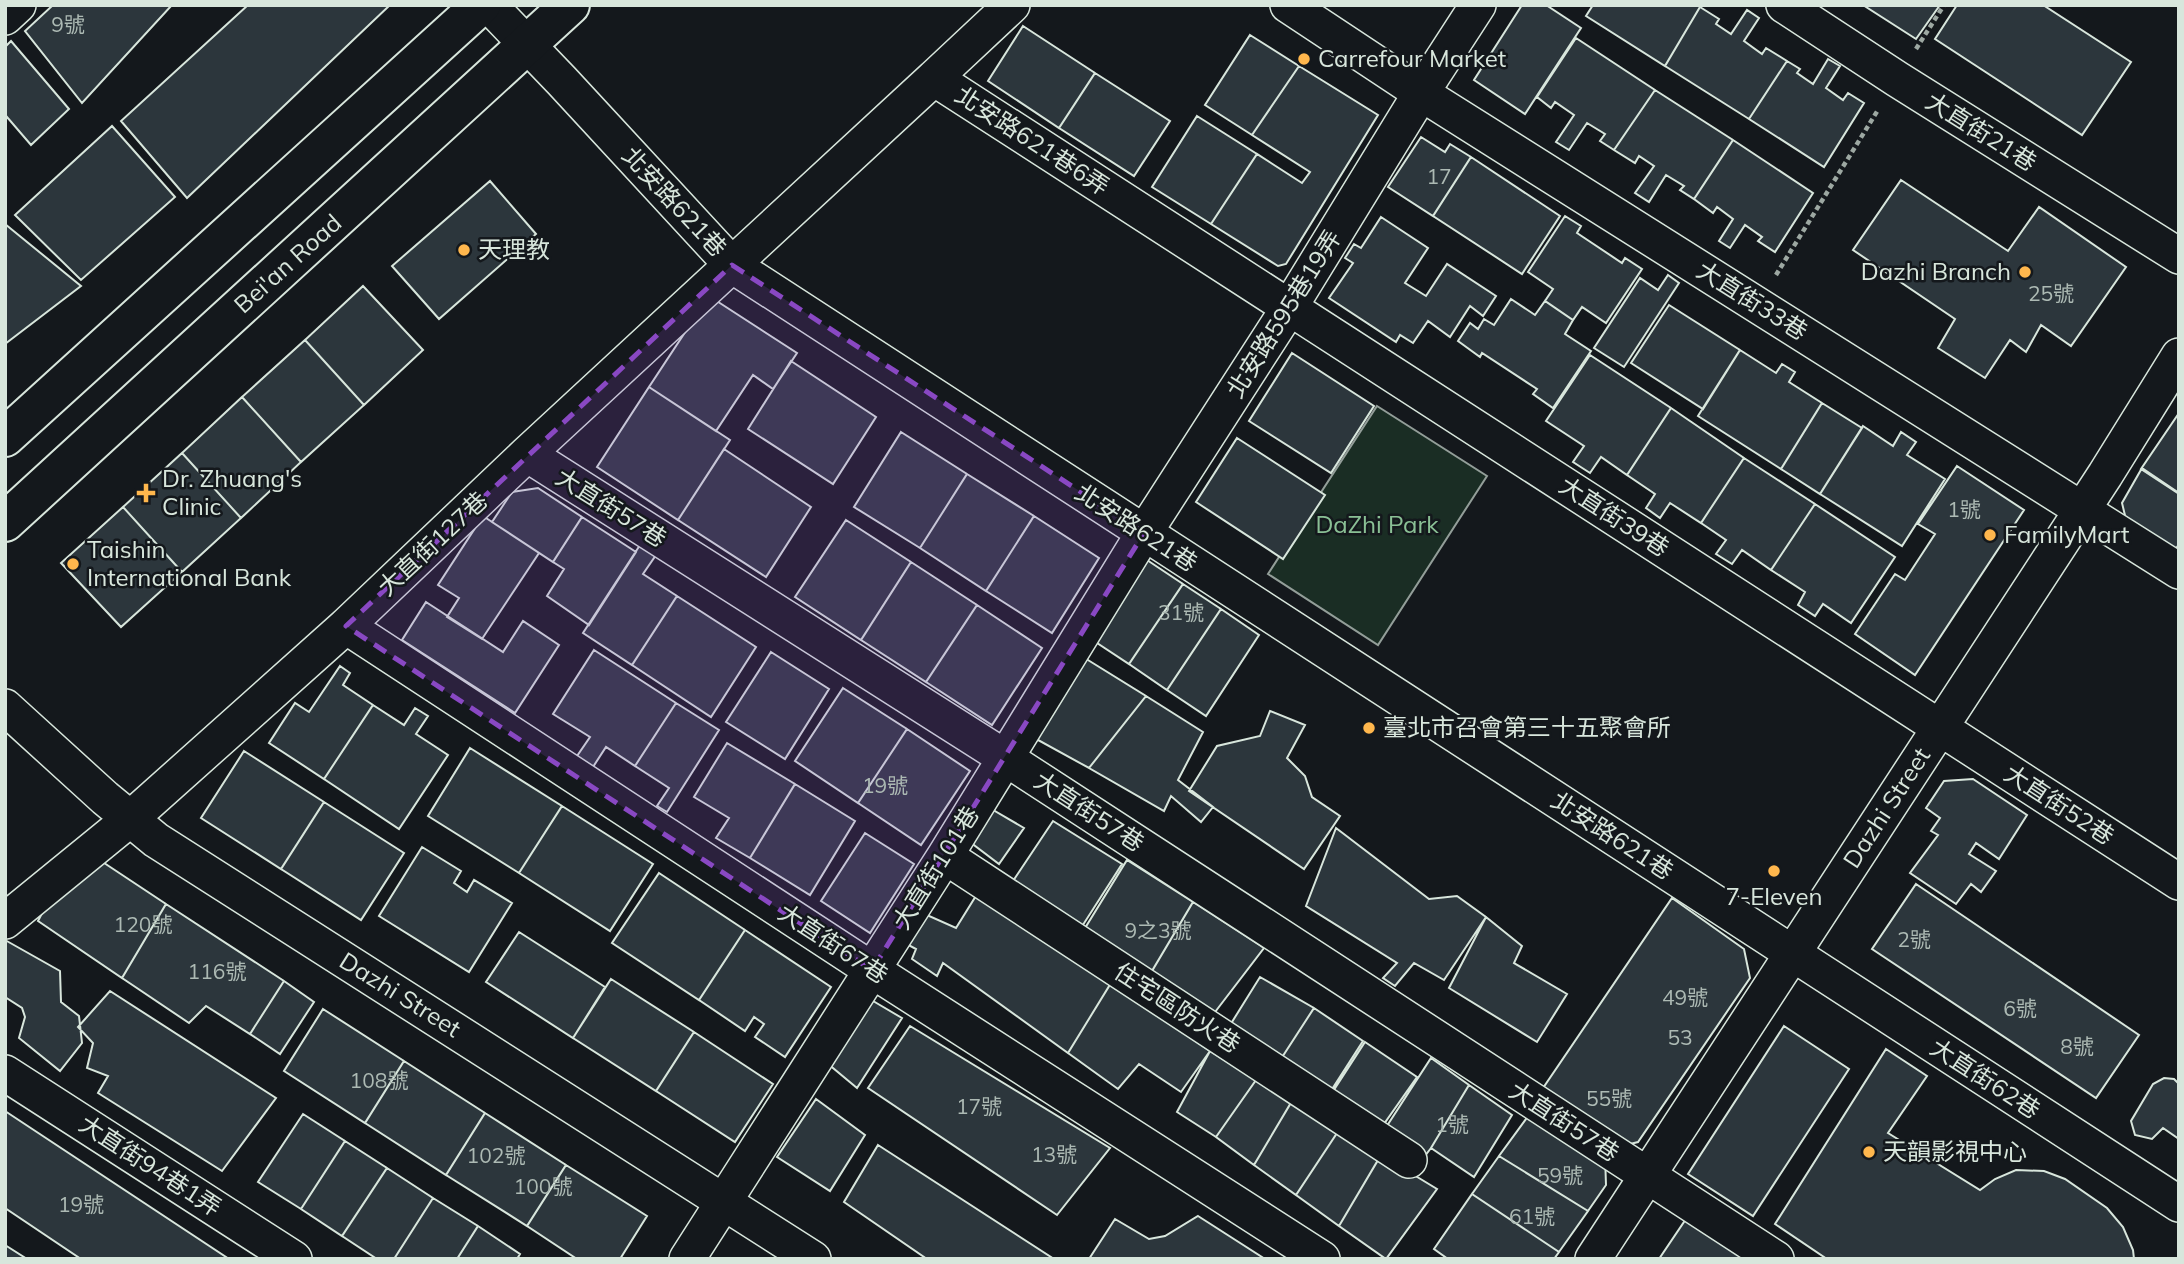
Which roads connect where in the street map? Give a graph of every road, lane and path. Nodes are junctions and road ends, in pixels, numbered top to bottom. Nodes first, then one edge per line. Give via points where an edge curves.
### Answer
1 (18, 5) edge
2 (481, 5) edge
3 (489, 5) edge
4 (570, 5) edge
5 (1012, 5) edge
6 (1288, 5) edge
7 (1478, 5) edge
8 (1784, 5) edge
9 (1944, 5) edge
10 (5, 16) edge
11 (528, 46) junction
12 (934, 78) junction
13 (1897, 79) junction
14 (1421, 93) junction
15 (2179, 256) edge
16 (732, 265) junction
17 (1757, 304) junction
18 (1289, 308) junction
19 (2179, 356) edge
20 (5, 437) edge
21 (527, 454) junction
22 (2082, 510) junction
23 (5, 522) edge
24 (1144, 533) junction
25 (2179, 571) edge
26 (346, 626) junction
27 (5, 707) edge
28 (1939, 727) junction
29 (1004, 757) junction
30 (130, 819) junction
31 (945, 856) junction
32 (2179, 882) edge
33 (5, 920) edge
34 (1791, 954) junction
35 (872, 970) junction
36 (5, 1073) edge
37 (1409, 1160) dead end
38 (1647, 1177) junction
39 (724, 1200) junction
40 (2179, 1204) edge
41 (294, 1259) edge
42 (687, 1259) edge
43 (813, 1259) edge
44 (1322, 1259) edge
45 (1593, 1259) edge
46 (1776, 1259) edge

1 - 10 street
2 - 20 main road
3 - 11 street, 北安路621巷
4 - 11 main road, Bei'an Road
5 - 12 street
6 - 14 street, 大直街33巷
7 - 14 street, 北安路595巷19弄
8 - 13 street, 大直街21巷
9 - 13 path
11 - 16 street, 北安路621巷
11 - 23 main road, Bei'an Road
12 - 16 street, 北安路621巷6弄
12 - 18 street, 北安路621巷6弄
13 - 15 street, 大直街21巷
13 - 17 path
14 - 17 street, 大直街33巷
14 - 18 street, 北安路595巷19弄
16 - 21 street, 大直街127巷
16 - 24 street, 北安路621巷
17 - 22 street, 大直街33巷
18 - 24 street, 北安路595巷19弄
18 - 28 street, 大直街39巷
19 - 22 street, Dazhi Street
21 - 26 street, 大直街127巷
21 - 29 street, 大直街57巷
22 - 25 street, 大直街33巷
22 - 28 street, Dazhi Street
24 - 29 street, 大直街101巷
24 - 34 street, 北安路621巷
26 - 30 street, 大直街127巷
26 - 35 street, 大直街67巷
27 - 30 street, Dazhi Street
28 - 32 street, 大直街52巷
28 - 34 street, Dazhi Street
29 - 31 street, 大直街101巷
29 - 38 street, 大直街57巷
30 - 33 street, 大直街127巷
30 - 39 street, Dazhi Street via 156,840
31 - 35 street, 大直街101巷
31 - 37 street, 住宅區防火巷
34 - 38 street, Dazhi Street
34 - 40 street, 大直街62巷
35 - 39 street, 大直街101巷
35 - 44 street, 大直街67巷
36 - 41 street, 大直街94巷1弄
38 - 45 street, Dazhi Street
38 - 46 street, 大直街57巷
39 - 42 street, 大直街101巷
39 - 43 street, Dazhi Street

